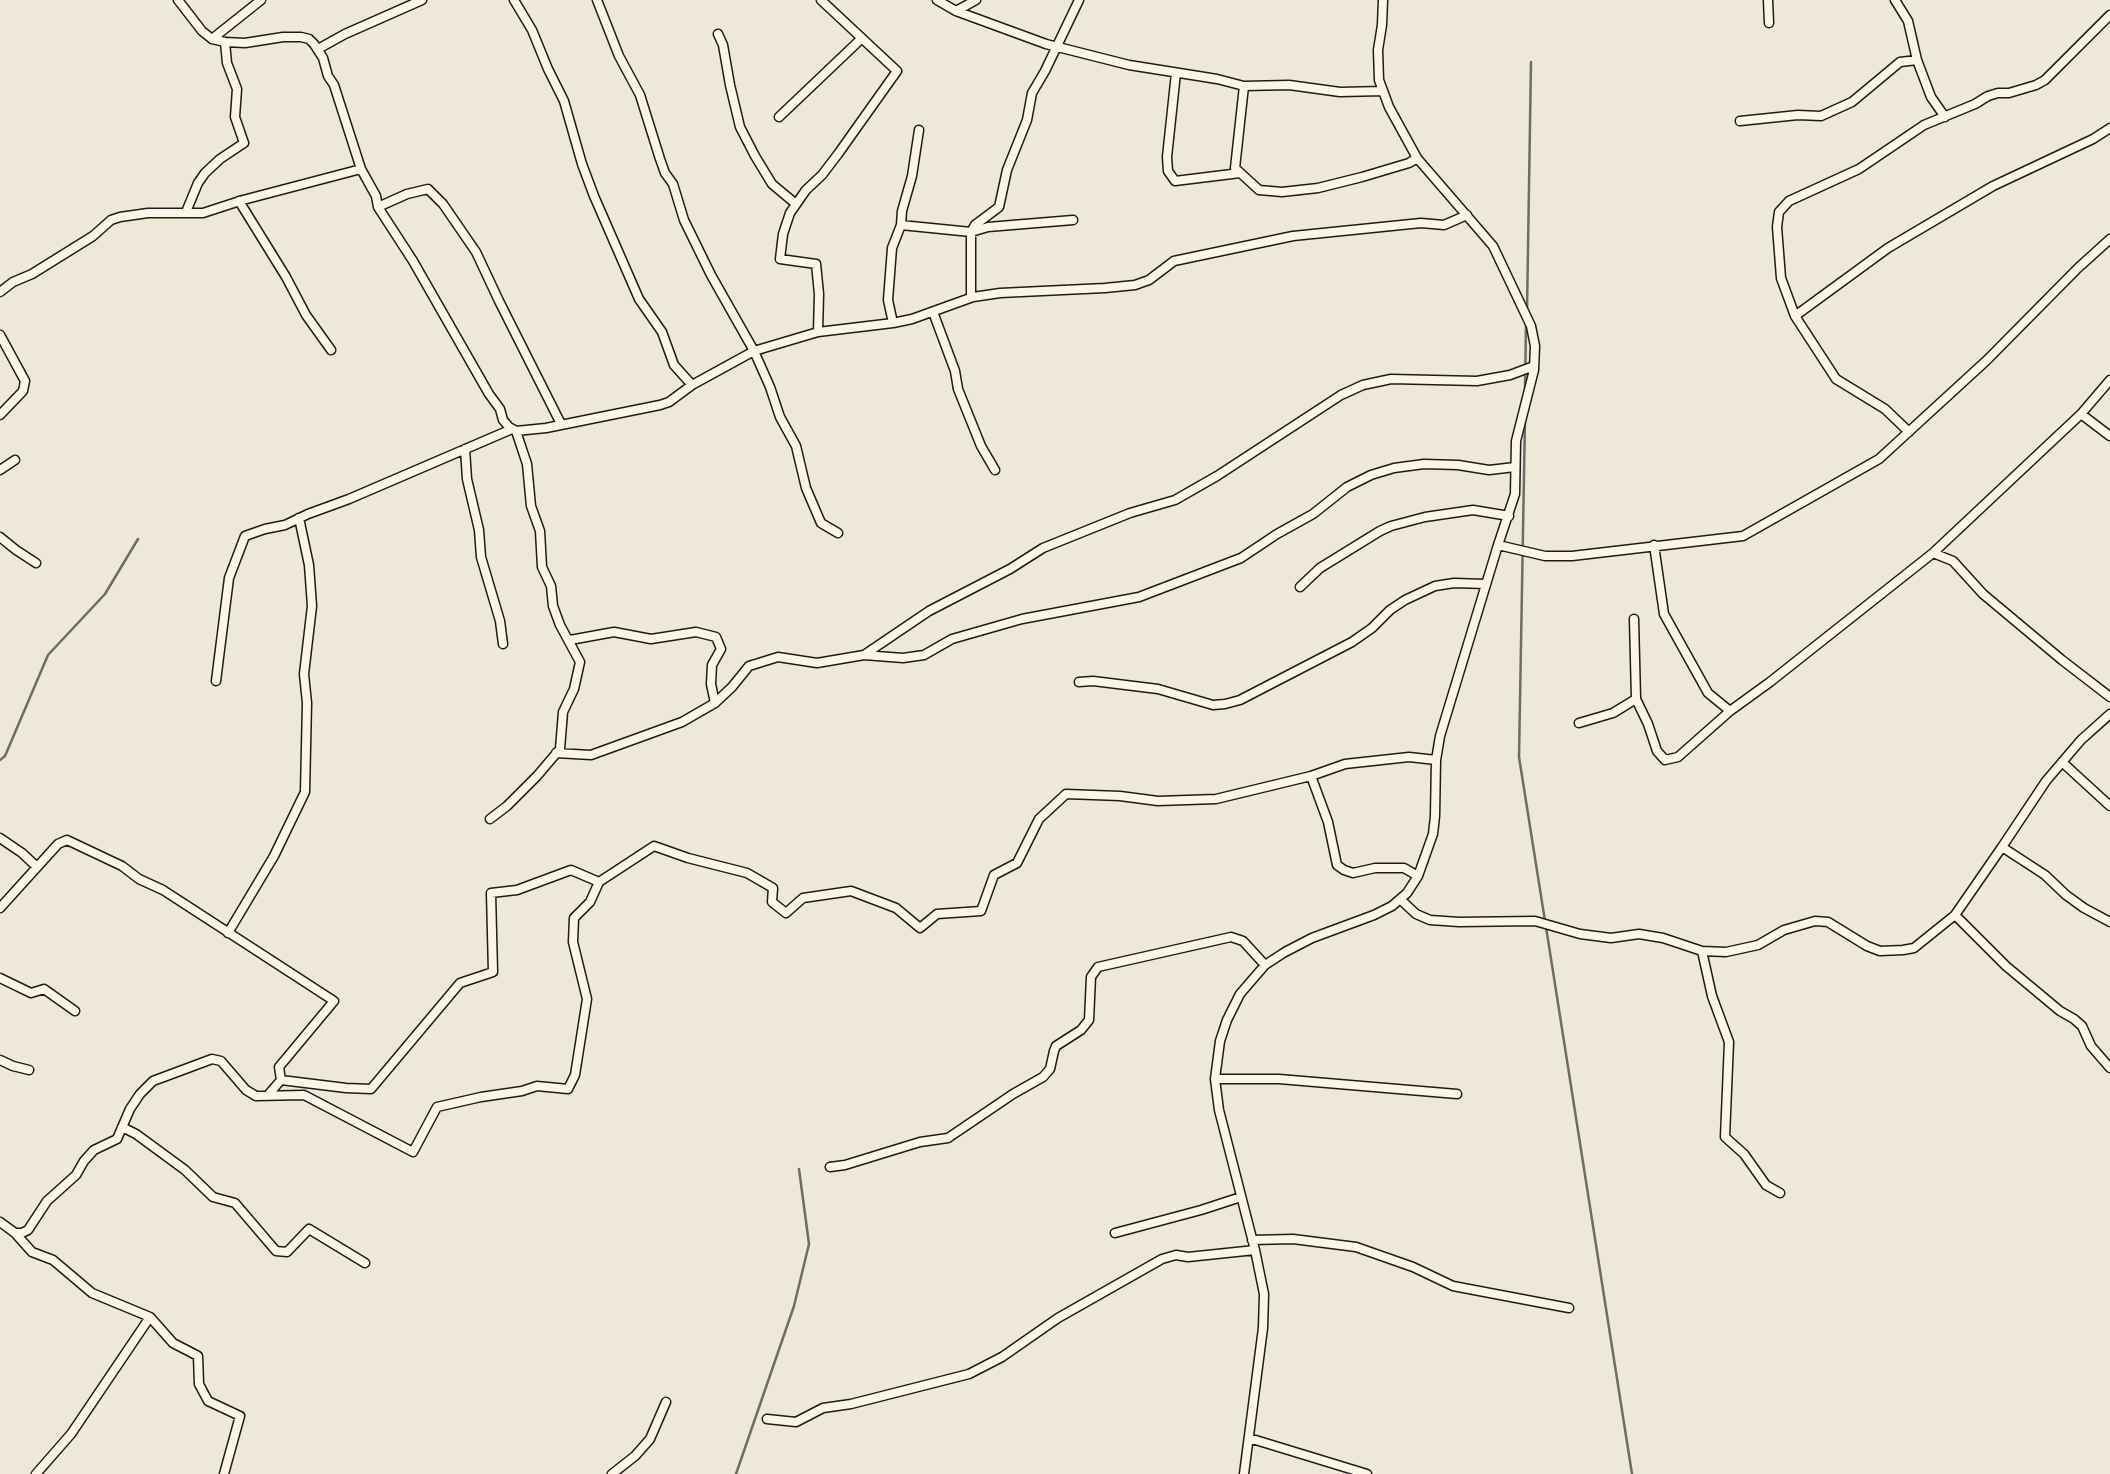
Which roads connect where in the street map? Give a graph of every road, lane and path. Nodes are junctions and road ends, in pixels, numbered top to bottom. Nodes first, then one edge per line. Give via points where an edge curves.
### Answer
1 (178, 0) edge
2 (261, 0) edge
3 (422, 0) edge
4 (514, 0) edge
5 (597, 0) edge
6 (820, 0) edge
7 (937, 0) edge
8 (976, 0) edge
9 (1079, 0) edge
10 (1384, 0) edge
11 (1768, 0) edge
12 (1895, 0) edge
13 (956, 11) junction
14 (2110, 14) edge
15 (1770, 23) dead end
16 (718, 34) dead end
17 (212, 39) junction
18 (861, 39) junction
19 (225, 42) junction
20 (1057, 46) junction
21 (318, 49) junction
22 (1917, 60) junction
23 (1176, 73) junction
24 (1244, 86) junction
25 (1383, 91) junction
26 (779, 117) dead end
27 (1945, 117) junction
28 (1740, 121) dead end
29 (2110, 128) edge
30 (919, 130) dead end
31 (1417, 158) junction
32 (362, 169) junction
33 (1240, 173) junction
34 (238, 201) junction
35 (796, 204) junction
36 (378, 207) junction
37 (186, 212) junction
38 (1467, 215) junction
39 (1073, 220) dead end
40 (901, 225) junction
41 (971, 232) junction
42 (2110, 239) edge
43 (0, 292) edge
44 (971, 298) junction
45 (932, 312) junction
46 (1795, 316) junction
47 (893, 323) junction
48 (818, 332) junction
49 (0, 335) edge
50 (331, 350) dead end
51 (754, 351) junction
52 (1534, 366) junction
53 (2110, 380) edge
54 (692, 385) junction
55 (2081, 414) junction
56 (0, 415) edge
57 (561, 424) junction
58 (514, 430) junction
59 (1908, 432) junction
60 (2110, 436) edge
61 (465, 450) junction
62 (15, 460) dead end
63 (1515, 467) junction
64 (0, 470) edge
65 (995, 470) dead end
66 (1509, 516) junction
67 (299, 518) junction
68 (838, 533) dead end
69 (0, 537) edge
70 (1498, 545) junction
71 (1654, 545) junction
72 (1933, 553) junction
73 (36, 563) dead end
74 (1486, 584) junction
75 (1300, 587) dead end
76 (1634, 619) dead end
77 (570, 640) junction
78 (503, 644) dead end
79 (864, 655) junction
80 (216, 681) dead end
81 (1079, 682) dead end
82 (2110, 697) edge
83 (1636, 699) junction
84 (715, 703) junction
85 (1730, 711) junction
86 (2110, 714) edge
87 (1578, 723) dead end
88 (556, 753) junction
89 (1436, 760) junction
90 (2062, 762) junction
91 (1311, 776) junction
92 (2110, 806) edge
93 (490, 819) dead end
94 (0, 838) edge
95 (2002, 848) junction
96 (37, 867) junction
97 (1418, 876) junction
98 (599, 882) junction
99 (1400, 899) junction
100 (0, 908) edge
101 (1955, 915) junction
102 (2110, 922) edge
103 (228, 933) junction
104 (1702, 951) junction
105 (1265, 965) junction
106 (0, 978) edge
107 (75, 1010) dead end
108 (0, 1060) edge
109 (2110, 1068) edge
110 (29, 1070) dead end
111 (1215, 1079) junction
112 (281, 1080) junction
113 (1457, 1094) dead end
114 (268, 1095) junction
115 (122, 1127) junction
116 (830, 1167) dead end
117 (1780, 1193) dead end
118 (1241, 1197) junction
119 (0, 1222) edge
120 (15, 1233) junction
121 (1115, 1233) dead end
122 (1252, 1240) junction
123 (1255, 1250) junction
124 (365, 1264) dead end
125 (1569, 1308) dead end
126 (150, 1316) junction
127 (666, 1402) dead end
128 (767, 1419) dead end
129 (1249, 1438) junction
130 (36, 1474) edge
131 (224, 1474) edge
132 (612, 1474) edge
133 (1244, 1474) edge
134 (1367, 1474) edge

1 - 17 street
2 - 17 street
3 - 21 street
4 - 54 street via 532,30 564,101 594,196 639,299 662,332 674,365
5 - 51 street via 619,56 640,96 684,220
6 - 18 street
7 - 13 street
8 - 13 street
9 - 20 street
10 - 25 street via 1378,50 1379,80
11 - 15 street
12 - 22 street via 1908,21
13 - 20 street
14 - 27 street via 2045,80 1988,96
16 - 35 street via 740,127 772,184
17 - 19 street
18 - 26 street
18 - 35 street via 897,71 838,154
19 - 21 street via 301,37
19 - 37 street via 227,64 237,89 235,117 244,143 205,173
20 - 23 street via 1129,65
20 - 41 street via 1032,93 1027,120 1007,170 1000,207 975,225
21 - 32 street via 339,98
22 - 27 street via 1930,97
22 - 28 street via 1900,62 1852,102 1821,116
23 - 24 street via 1217,78
23 - 33 street via 1168,171 1175,181
24 - 25 street via 1289,85 1340,92
24 - 33 street via 1236,168
25 - 31 street
27 - 46 street via 1924,125 1859,169 1788,201 1779,212 1781,278
29 - 46 street via 1993,186 1896,244
30 - 40 street
31 - 33 street via 1362,177 1318,188 1282,192 1259,190
31 - 38 street
32 - 34 street
32 - 36 street
34 - 37 street via 204,213
34 - 50 street via 306,315
35 - 48 street via 783,234 780,259 816,264
36 - 57 street via 428,189 443,204 476,252
36 - 58 street via 413,261 503,420
37 - 43 street via 111,220 92,236
38 - 44 street via 1444,225 1421,223 1294,236 1200,254 1174,261 1149,280 1135,285 1000,293
38 - 52 street via 1493,246 1531,326
39 - 41 street via 988,227
40 - 41 street
40 - 47 street via 892,248 889,270 888,300
41 - 44 street
42 - 59 street via 1987,360
44 - 45 street
45 - 47 street
45 - 65 street via 955,371 958,389 981,446
46 - 59 street via 1836,379 1885,408
47 - 48 street
48 - 51 street
49 - 56 street via 25,380 23,391
51 - 54 street
51 - 68 street via 780,417 796,446 806,488 821,523
52 - 63 street via 1516,441
52 - 79 street via 1510,376 1477,382 1392,379 1363,385 1341,395 1218,476 1175,500 1043,548 929,611
53 - 55 street
54 - 57 street via 660,405
55 - 60 street
55 - 72 street
57 - 58 street
58 - 61 street
58 - 77 street via 527,464 531,506 540,532 542,567 551,586 553,606 560,625
59 - 71 street via 1879,459 1743,536
61 - 67 street
61 - 78 street via 481,557 500,621
62 - 64 street
63 - 66 street via 1515,494
63 - 79 street via 1489,470 1424,464 1394,468 1347,487 1313,514 1240,558 1139,597 1022,619 952,639 924,655 903,658
66 - 70 street
66 - 75 street via 1473,510 1391,526 1320,568
67 - 80 street via 245,536 229,578
67 - 103 street via 309,565 312,606 304,674 307,703 304,792 274,856
69 - 73 street
70 - 71 street via 1545,556 1572,556
70 - 74 street
71 - 85 street via 1664,614 1708,693
72 - 82 street via 1953,561 1983,594
72 - 85 street
74 - 81 street via 1435,586 1412,596 1352,642 1240,700 1225,704 1213,704 1158,689
74 - 89 street via 1440,736
76 - 83 street
77 - 84 street via 614,632 651,639 696,632 716,637 721,649 712,665
77 - 88 street via 580,662 574,688 563,712 560,749
79 - 84 street via 817,663 778,657 749,666
83 - 85 street via 1657,751 1665,760 1678,757
83 - 87 street via 1613,713
84 - 88 street via 682,722 591,755
86 - 90 street
88 - 93 street via 537,776
89 - 91 street via 1409,757 1345,764
89 - 97 street via 1436,816
90 - 92 street
90 - 95 street
91 - 97 street via 1328,822 1337,865 1354,873 1375,868 1404,868
91 - 98 street via 1216,799 1158,801 1066,794 1039,819 1016,863 994,875 981,911 937,914 920,928 896,908 850,892 803,898 786,913 772,902 773,888 748,872 688,858 654,846
94 - 96 street
95 - 101 street
95 - 102 street via 2044,875 2084,908
96 - 100 street
96 - 103 street via 58,844 67,840 122,866
97 - 99 street
98 - 112 street via 571,870 517,890 491,893 493,972 460,984 371,1089
98 - 114 street via 590,902 574,918 573,942 587,999 574,1075 568,1089 537,1086 437,1107 413,1152 304,1096
99 - 104 street via 1416,914 1430,920 1535,921 1580,934 1611,938 1639,934 1663,938
99 - 105 street via 1374,916 1312,938
101 - 104 street via 1914,948 1903,950 1880,951 1828,922 1815,921 1784,930 1758,945 1726,952
101 - 109 street via 2006,966 2082,1026 2091,1046
103 - 112 street via 334,1000 279,1067
104 - 117 street via 1712,996 1730,1042 1725,1136 1744,1154 1766,1185
105 - 111 street via 1240,994 1227,1020 1220,1041
105 - 116 street via 1243,941 1231,937 1098,967 1091,977 1089,1020 1081,1030 1056,1046 1044,1077 948,1138 920,1142
106 - 107 street via 31,993 44,989
108 - 110 street
111 - 113 street via 1279,1079
111 - 118 street via 1219,1110
112 - 114 street
114 - 115 street via 256,1096 246,1090 221,1061 212,1059 153,1081 140,1094
115 - 120 street via 117,1139 94,1150 76,1175 47,1201 28,1230
115 - 124 street via 185,1170 213,1197 235,1203 276,1251 287,1252 309,1229
118 - 121 street
118 - 122 street
119 - 120 street
120 - 126 street via 32,1252 53,1260 92,1292
122 - 123 street
122 - 125 street via 1293,1239 1356,1247 1414,1267 1453,1286
123 - 128 street via 1188,1257 1176,1255 1162,1259 1058,1318 1002,1357 969,1374 823,1408 796,1422
123 - 129 street via 1264,1302
126 - 130 street via 72,1434
126 - 131 street via 173,1343 198,1356 199,1384 208,1401 240,1416
127 - 132 street via 650,1439
129 - 133 street
129 - 134 street

